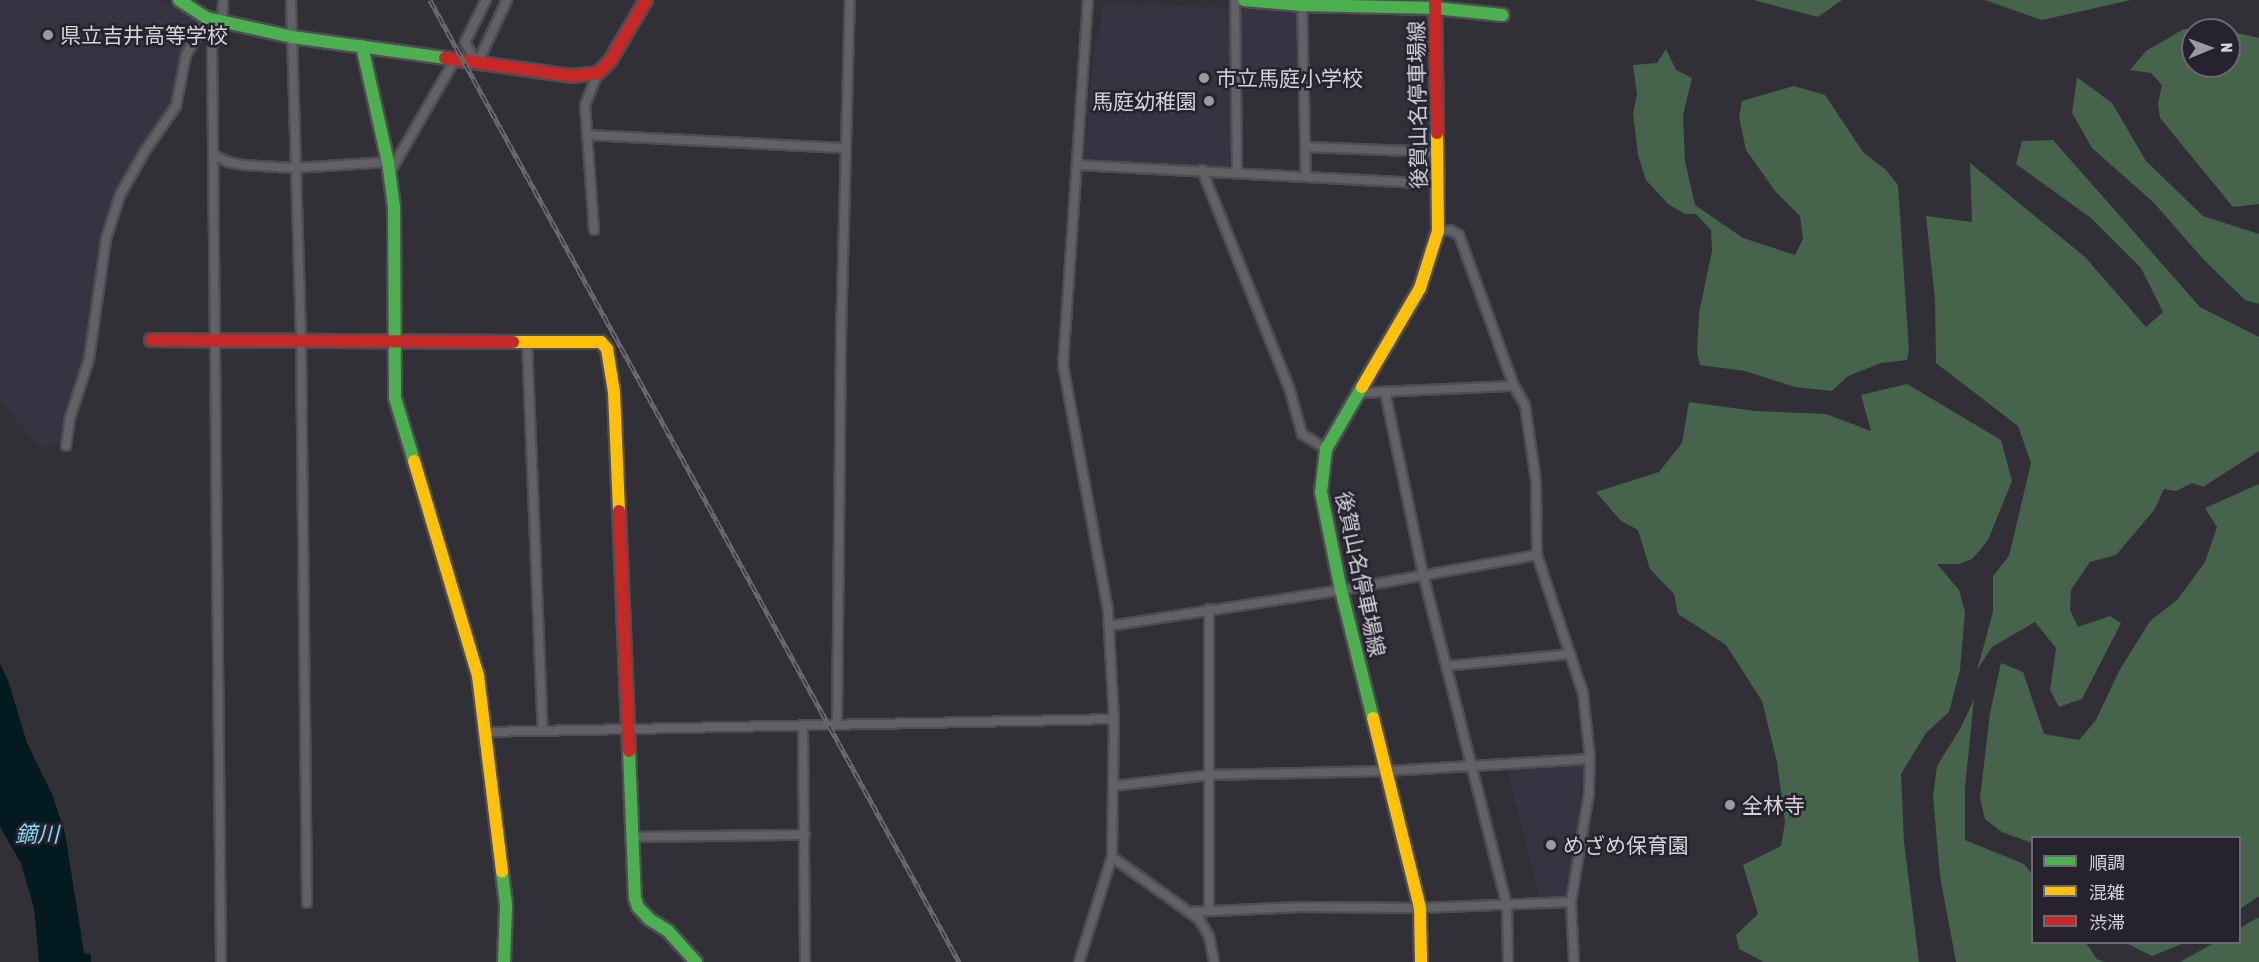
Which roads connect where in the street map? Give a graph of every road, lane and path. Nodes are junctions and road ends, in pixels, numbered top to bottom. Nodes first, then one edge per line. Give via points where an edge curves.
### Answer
1 (179, 0) edge
2 (223, 0) edge
3 (291, 0) edge
4 (486, 0) edge
5 (507, 0) edge
6 (646, 0) edge
7 (850, 0) edge
8 (1088, 0) edge
9 (1235, 0) edge
10 (1244, 0) edge
11 (1267, 1) edge
12 (1435, 4) edge
13 (1302, 5) junction
14 (1503, 15) dead end
15 (207, 18) junction
16 (222, 21) junction
17 (292, 37) junction
18 (362, 46) junction
19 (454, 61) junction
20 (477, 64) junction
21 (598, 73) junction
22 (587, 135) junction
23 (1306, 147) junction
24 (844, 148) junction
25 (1437, 152) junction
26 (214, 155) junction
27 (1077, 165) junction
28 (389, 167) junction
29 (294, 168) junction
30 (1203, 170) junction
31 (1237, 172) junction
32 (1306, 177) junction
33 (1420, 183) dead end
34 (594, 230) dead end
35 (1438, 231) junction
36 (151, 340) dead end
37 (301, 340) junction
38 (393, 340) junction
39 (216, 341) junction
40 (527, 341) junction
41 (1514, 386) junction
42 (1384, 392) junction
43 (1357, 393) junction
44 (66, 446) dead end
45 (1326, 449) junction
46 (1537, 555) junction
47 (1423, 574) junction
48 (1341, 590) junction
49 (1209, 609) junction
50 (1109, 626) junction
51 (1570, 654) junction
52 (1446, 666) junction
53 (1114, 719) junction
54 (837, 724) junction
55 (803, 726) junction
56 (629, 728) junction
57 (543, 731) junction
58 (485, 732) junction
59 (1590, 759) junction
60 (1473, 765) junction
61 (1387, 771) junction
62 (1210, 775) junction
63 (1113, 786) junction
64 (805, 835) junction
65 (632, 837) junction
66 (1112, 856) junction
67 (1571, 902) junction
68 (307, 903) dead end
69 (1507, 905) junction
70 (1420, 908) junction
71 (1209, 911) junction
72 (1190, 912) junction
73 (221, 962) edge
74 (504, 962) edge
75 (696, 962) edge
76 (805, 962) edge
77 (1079, 962) edge
78 (1214, 962) edge
79 (1421, 962) edge
80 (1508, 962) edge
81 (1574, 962) edge

1 - 15 street
2 - 16 street
3 - 17 street
4 - 20 street via 465,42
5 - 20 street
6 - 21 street via 610,61
7 - 24 street
8 - 27 street
9 - 31 street
10 - 11 street
11 - 13 street
12 - 13 street
12 - 14 street
12 - 25 street, 後賀山名停車場線
13 - 23 street
15 - 16 street
15 - 44 street via 186,55 176,106 120,195 106,239 89,359 70,418
16 - 17 street
16 - 26 street via 212,48
17 - 18 street
17 - 29 street
18 - 19 street
18 - 28 street
19 - 20 street
19 - 28 street
20 - 21 street via 571,76
21 - 22 street via 585,105
22 - 24 street
22 - 34 street
23 - 25 street
23 - 32 street
24 - 54 street
25 - 35 street, 後賀山名停車場線
26 - 29 street via 243,165
26 - 39 street
27 - 30 street
27 - 50 street via 1063,366
28 - 29 street
28 - 38 street via 394,207
29 - 37 street
30 - 31 street
30 - 45 street via 1290,387 1302,434
31 - 32 street
32 - 33 street
35 - 41 street via 1450,230 1459,235
35 - 43 street, 後賀山名停車場線 via 1420,288
36 - 39 street
37 - 38 street
37 - 39 street
37 - 68 street
38 - 40 street
38 - 58 street via 398,413 469,642
39 - 73 street
40 - 56 street via 601,342 607,349 614,392
40 - 57 street
41 - 42 street
41 - 46 street via 1528,418 1536,482
42 - 43 street
42 - 47 street
43 - 45 street, 後賀山名停車場線
45 - 48 street, 後賀山名停車場線 via 1320,492
46 - 47 street
46 - 51 street
47 - 48 street
47 - 52 street
48 - 49 street
48 - 61 street, 後賀山名停車場線
49 - 50 street
49 - 62 street
50 - 53 street
51 - 52 street
51 - 59 street via 1582,693
52 - 60 street
53 - 54 street
53 - 63 street
54 - 55 street
55 - 56 street
55 - 64 street
56 - 57 street
56 - 65 street
57 - 58 street
58 - 74 street via 506,908
59 - 60 street
59 - 67 street via 1589,794
60 - 61 street
60 - 69 street
61 - 62 street
61 - 70 street, 後賀山名停車場線
62 - 63 street
62 - 71 street
63 - 66 street
64 - 65 street
64 - 76 street
65 - 75 street via 638,908 668,931
66 - 72 street
66 - 77 street
67 - 69 street
67 - 81 street
69 - 70 street
69 - 80 street
70 - 71 street
70 - 79 street, 後賀山名停車場線
71 - 72 street
72 - 78 street via 1209,936

